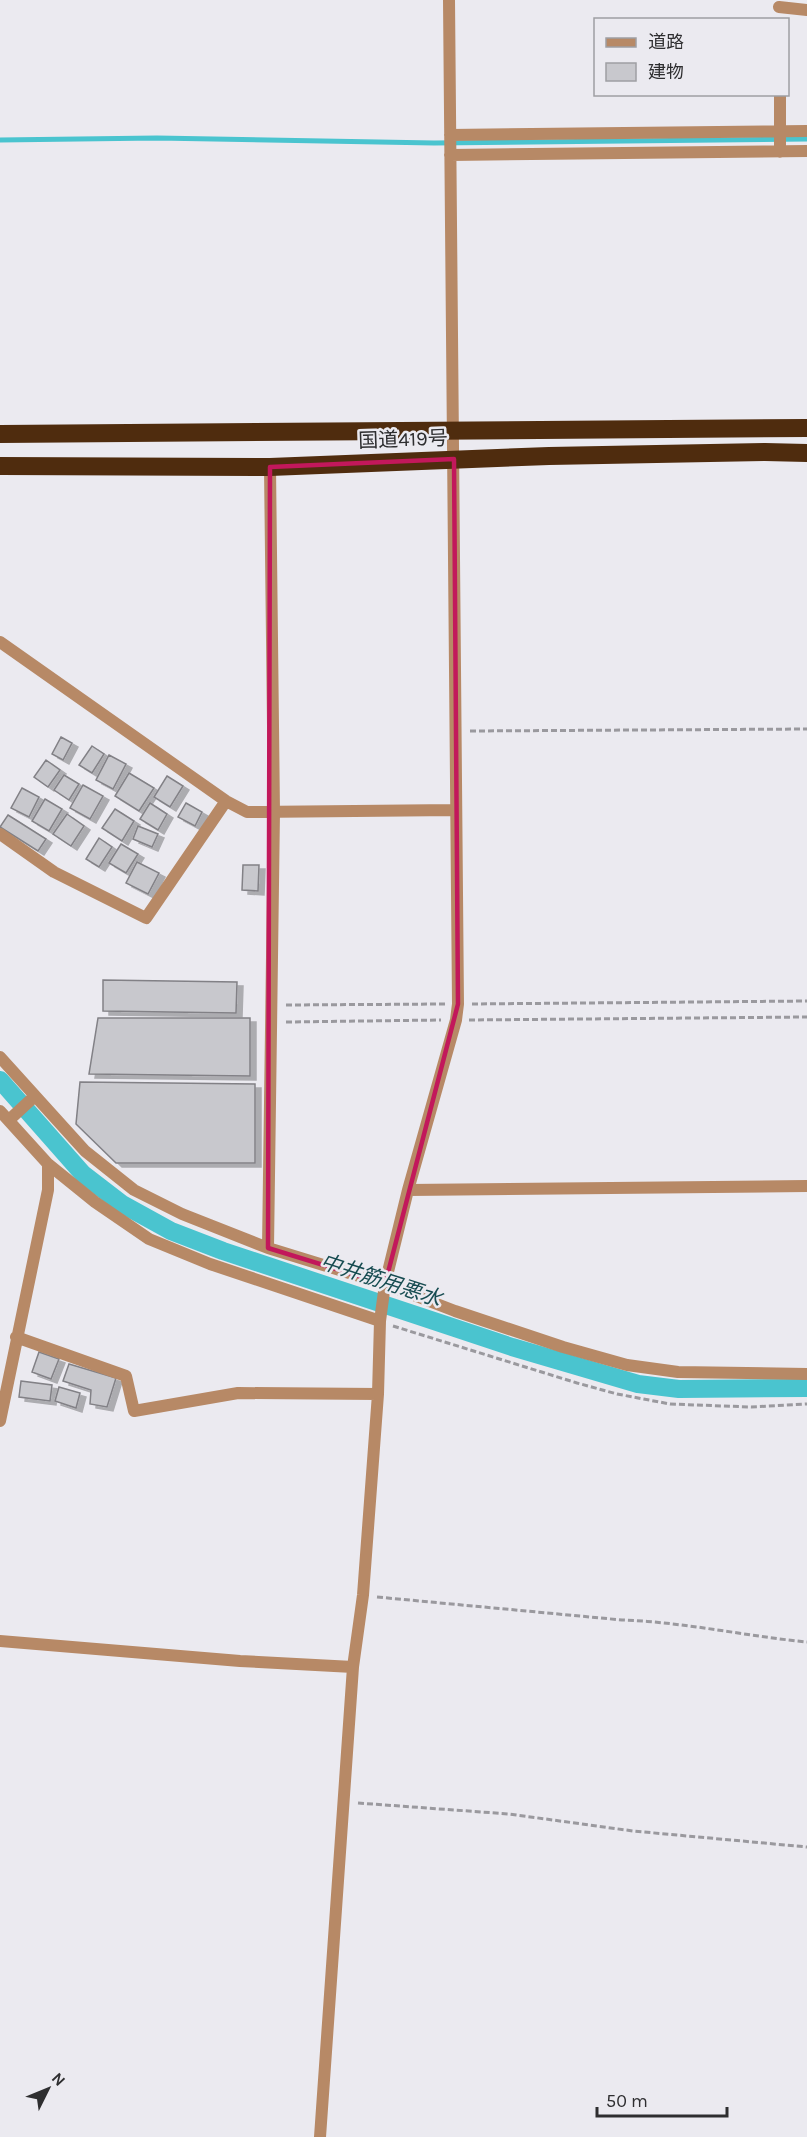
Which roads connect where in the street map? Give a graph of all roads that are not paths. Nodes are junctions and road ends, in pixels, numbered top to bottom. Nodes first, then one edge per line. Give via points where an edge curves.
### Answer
1 (449, 0) edge
2 (779, 9) edge
3 (807, 10) edge
4 (780, 96) edge
5 (781, 131) junction
6 (807, 131) edge
7 (450, 136) junction
8 (780, 151) junction
9 (807, 151) edge
10 (450, 155) junction
11 (807, 428) edge
12 (452, 430) junction
13 (0, 434) edge
14 (807, 453) edge
15 (454, 459) junction
16 (0, 466) edge
17 (270, 467) junction
18 (0, 642) edge
19 (226, 801) junction
20 (455, 810) junction
21 (274, 812) junction
22 (0, 834) edge
23 (0, 1057) edge
24 (35, 1096) junction
25 (4, 1115) edge
26 (48, 1164) junction
27 (807, 1186) edge
28 (408, 1190) junction
29 (268, 1248) junction
30 (385, 1284) junction
31 (380, 1322) junction
32 (16, 1337) junction
33 (807, 1374) edge
34 (378, 1394) junction
35 (0, 1421) edge
36 (0, 1641) edge
37 (353, 1667) junction
38 (320, 2137) edge

1 - 7 street
2 - 3 street
4 - 5 street
5 - 6 street
5 - 7 street
5 - 8 street
7 - 10 street
8 - 9 street
8 - 10 street
10 - 12 street
11 - 12 highway, 国道419号
12 - 13 highway, 国道419号
12 - 15 street
14 - 15 highway, 国道419号
15 - 17 highway, 国道419号
15 - 20 street
16 - 17 highway, 国道419号
17 - 21 street
18 - 19 street
19 - 21 street via 247,812
19 - 22 street via 146,918 54,872
20 - 21 street
20 - 28 street via 458,1004
21 - 29 street
23 - 24 street
24 - 25 street
24 - 29 street via 85,1151 134,1190
25 - 26 street
26 - 31 street via 149,1239
26 - 32 street via 48,1190
27 - 28 street
28 - 30 street
29 - 30 street
30 - 31 street
30 - 33 street via 455,1311 627,1365 678,1372
31 - 34 street
32 - 34 street via 126,1376 134,1411 238,1393
32 - 35 street
34 - 37 street via 363,1595
36 - 37 street
37 - 38 street

